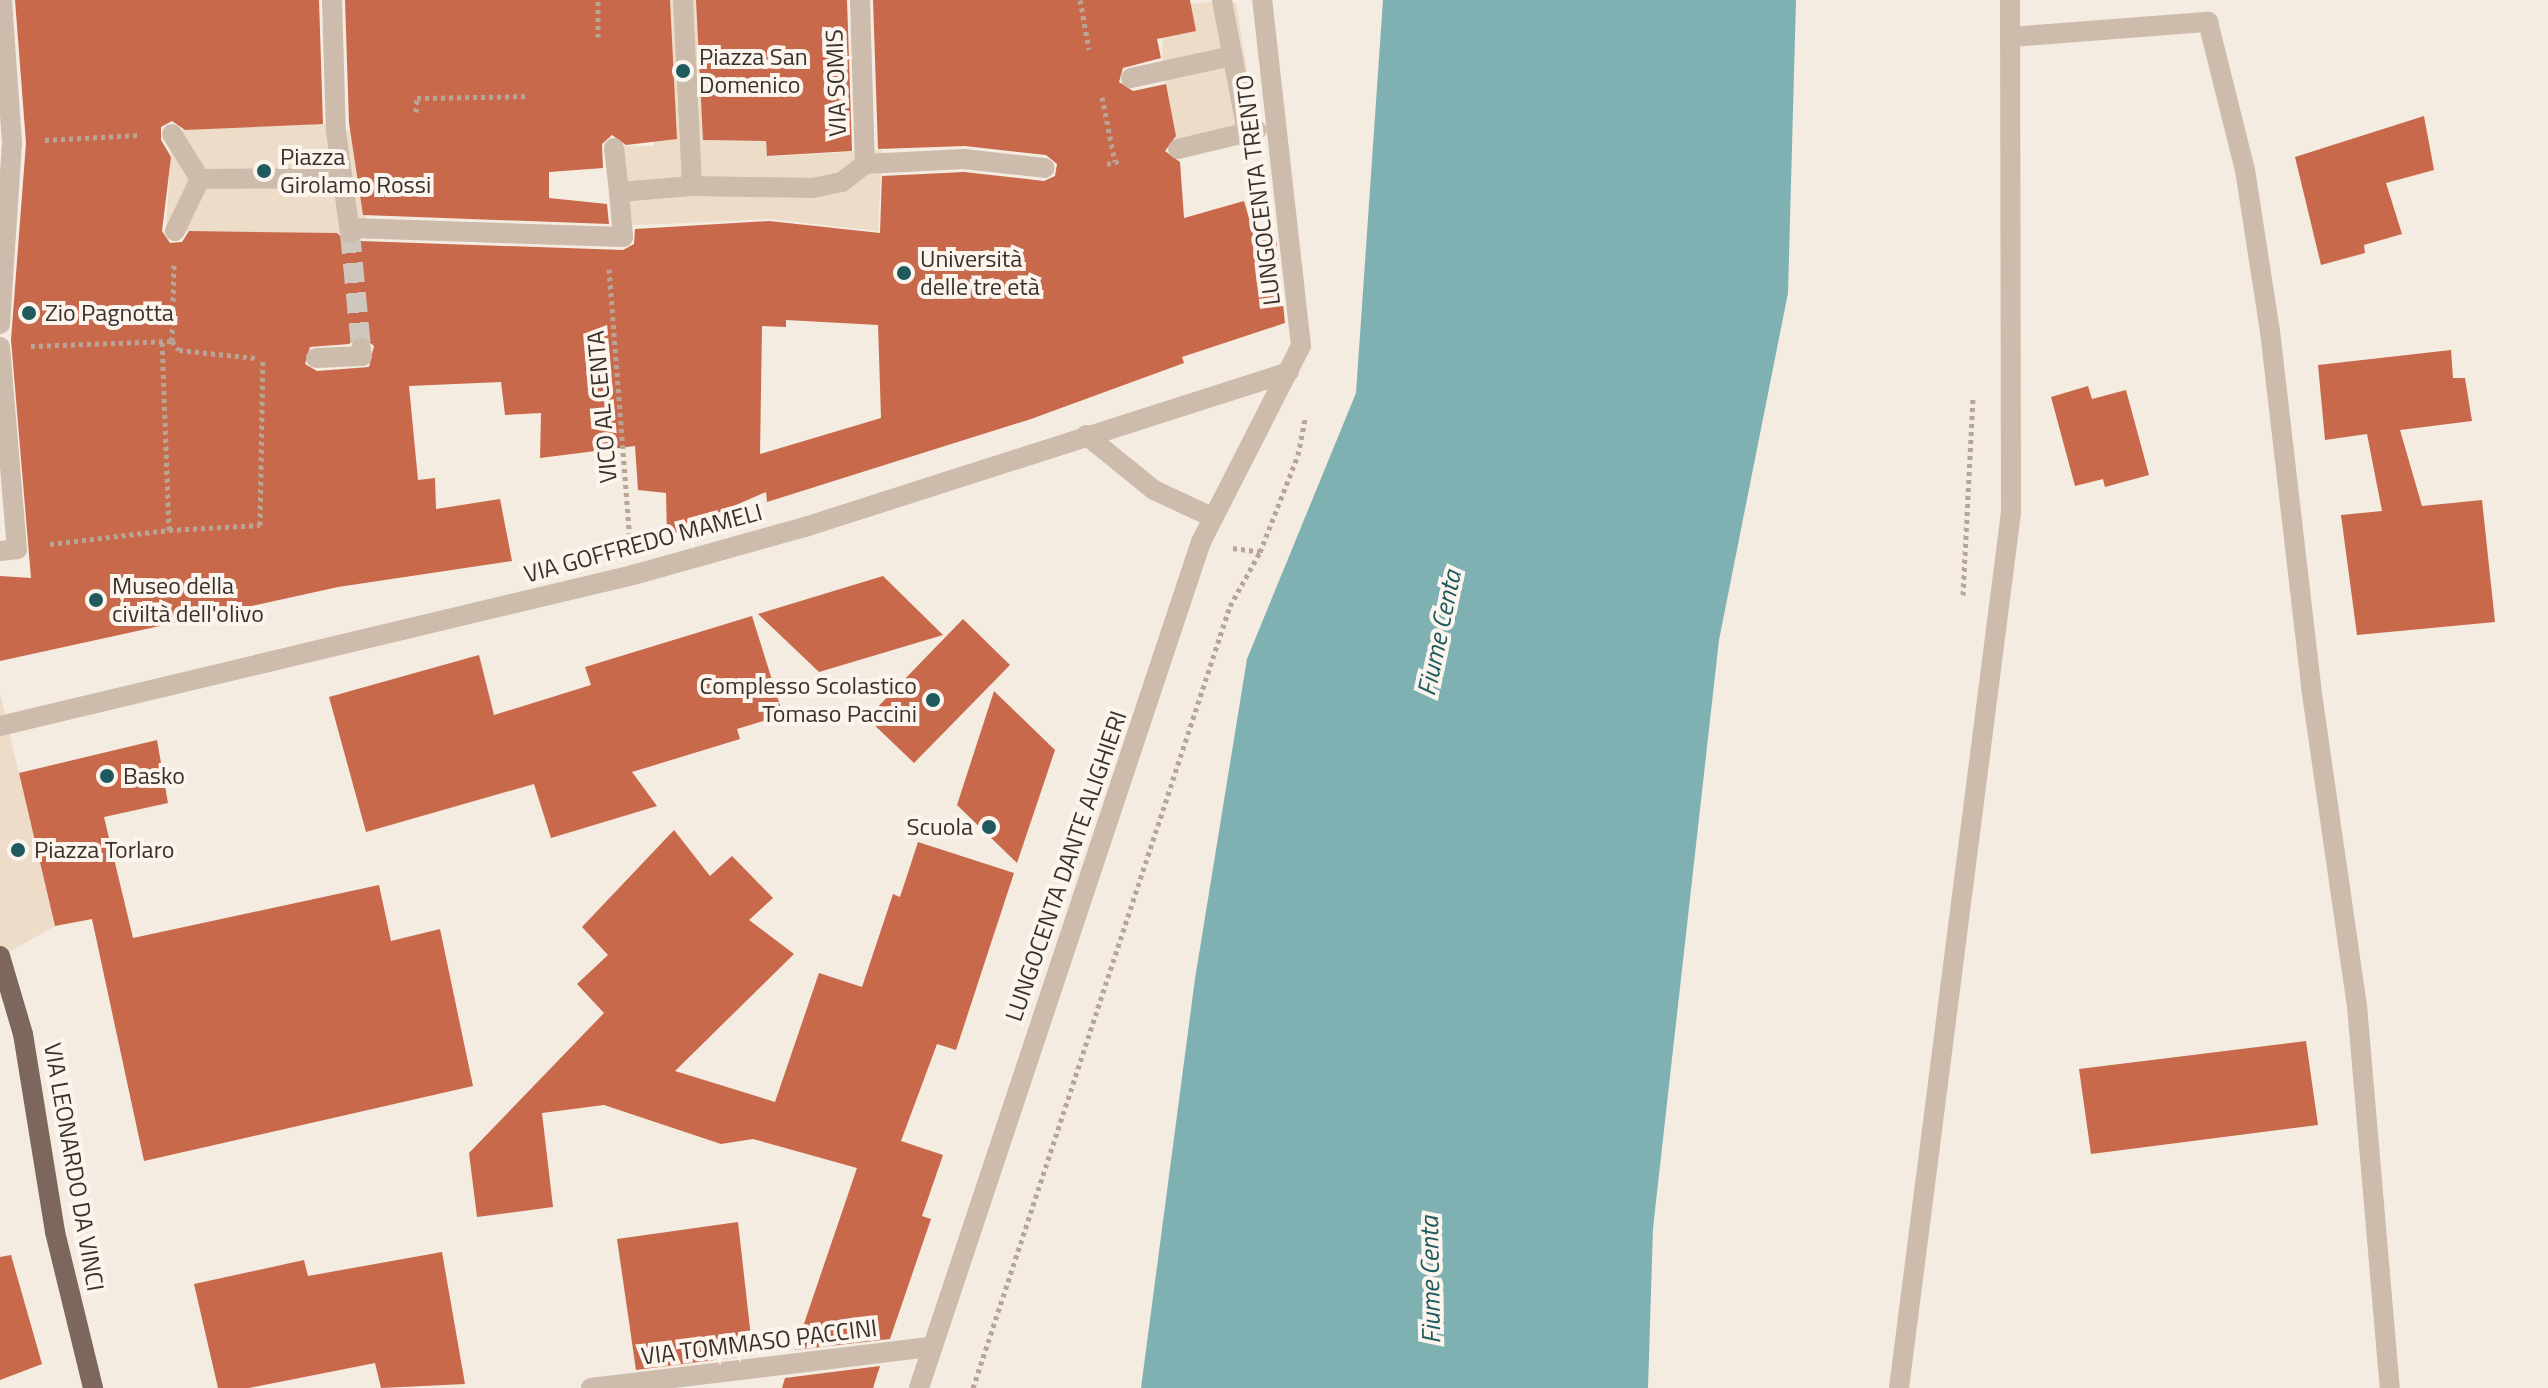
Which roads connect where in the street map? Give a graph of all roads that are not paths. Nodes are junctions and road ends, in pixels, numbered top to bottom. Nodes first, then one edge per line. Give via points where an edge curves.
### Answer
1 (2, 0) edge
2 (332, 0) edge
3 (683, 0) edge
4 (860, 0) edge
5 (1262, 0) edge
6 (2010, 0) edge
7 (1222, 1) edge
8 (2011, 37) junction
9 (1232, 56) junction
10 (1131, 78) dead end
11 (172, 134) road end
12 (614, 148) dead end
13 (1178, 149) dead end
14 (865, 164) junction
15 (1045, 168) dead end
16 (341, 178) junction
17 (200, 179) junction
18 (692, 186) junction
19 (619, 192) junction
20 (175, 231) road end
21 (1, 290) edge
22 (0, 324) edge
23 (7, 347) edge
24 (361, 348) dead end
25 (316, 358) dead end
26 (1289, 372) junction
27 (1086, 435) junction
28 (1212, 517) junction
29 (9, 550) edge
30 (0, 726) edge
31 (0, 956) edge
32 (932, 1347) junction
33 (93, 1388) edge
34 (591, 1388) edge
35 (919, 1388) edge
36 (1899, 1388) edge
37 (2390, 1388) edge

1 - 21 street via 12,143
2 - 16 street
3 - 18 street
4 - 14 street, VIA SOMIS
5 - 26 street, LUNGOCENTA TRENTO via 1301,346
6 - 8 street
7 - 9 street
8 - 36 street via 2011,512
8 - 37 street via 2208,22 2245,170 2270,331 2311,687 2357,1006
9 - 10 street
9 - 13 street via 1252,131
11 - 17 street
12 - 19 street
14 - 15 street via 964,159
14 - 18 street via 842,182 813,188
16 - 17 street
16 - 19 street via 350,231 615,236
17 - 20 street
18 - 19 street
21 - 22 street
23 - 29 street
24 - 25 street via 362,356
26 - 27 street, VIA GOFFREDO MAMELI
26 - 28 street, LUNGOCENTA DANTE ALIGHIERI
27 - 28 street via 1154,490
27 - 30 street, VIA GOFFREDO MAMELI via 805,527 633,575
28 - 32 street, LUNGOCENTA DANTE ALIGHIERI
31 - 33 main road, VIA LEONARDO DA VINCI via 23,1034 55,1232
32 - 34 street, VIA TOMMASO PACCINI
32 - 35 street, LUNGOCENTA DANTE ALIGHIERI

